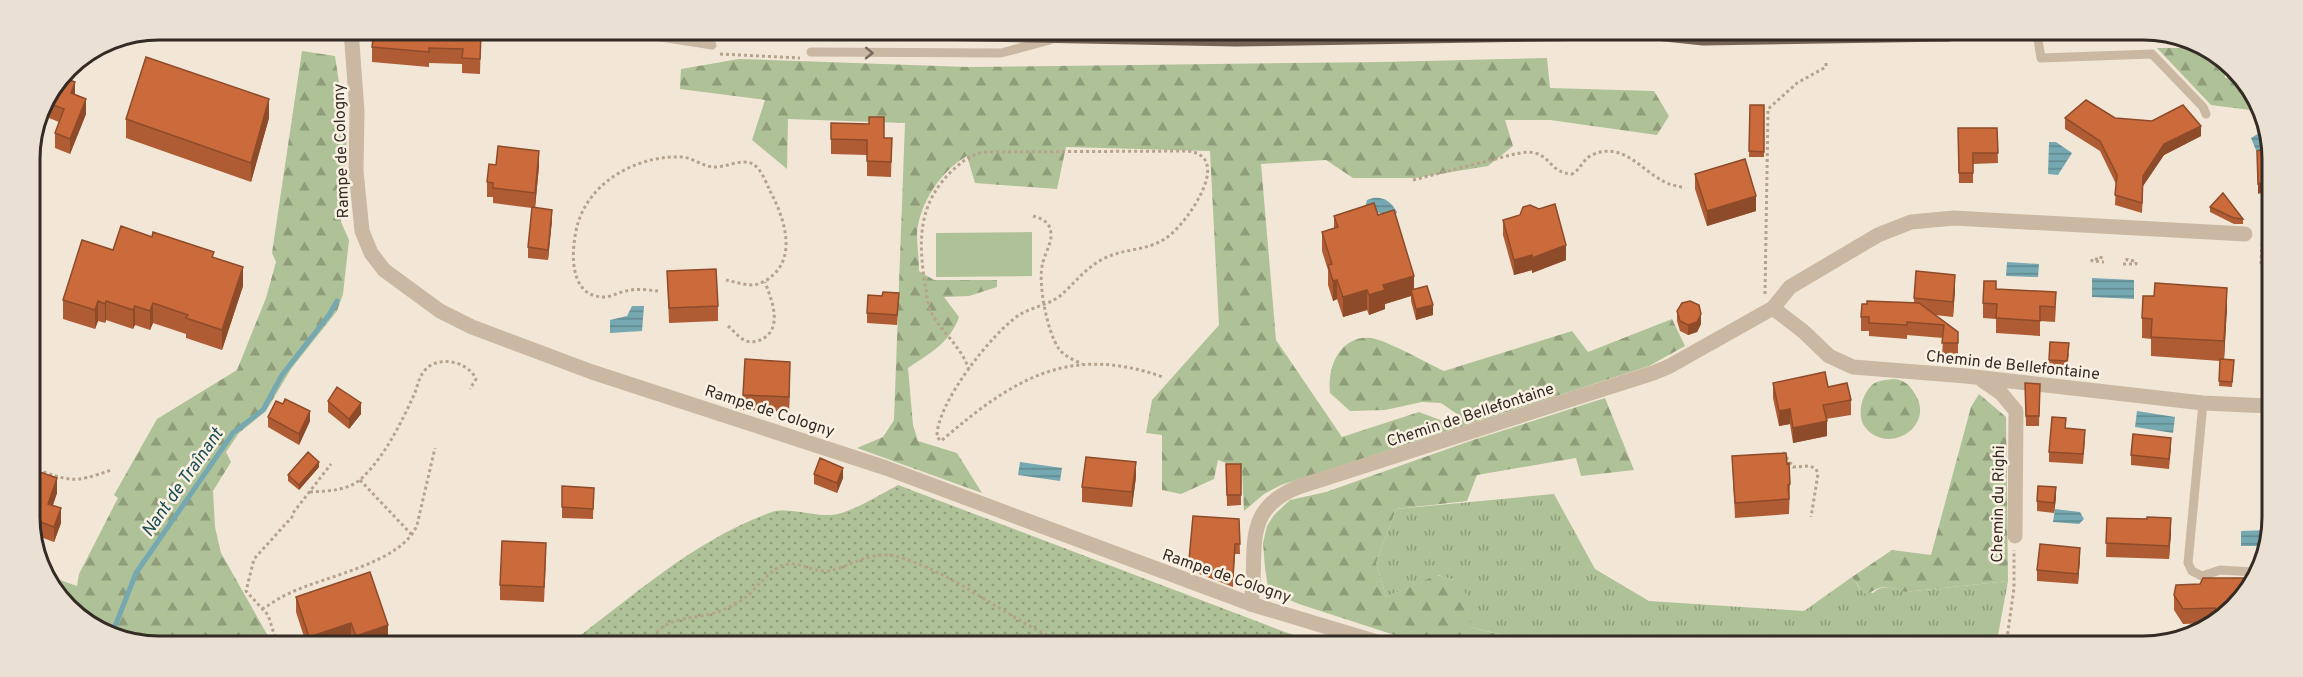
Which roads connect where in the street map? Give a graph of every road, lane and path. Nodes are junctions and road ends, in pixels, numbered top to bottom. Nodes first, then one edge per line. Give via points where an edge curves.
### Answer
1 (352, 40) edge
2 (620, 40) edge
3 (668, 40) edge
4 (1052, 40) edge
5 (2038, 40) edge
6 (626, 41) dead end
7 (714, 49) joint
8 (810, 55) joint
9 (1826, 63) dead end
10 (2206, 114) dead end
11 (1413, 180) dead end
12 (1685, 188) dead end
13 (1034, 216) dead end
14 (2245, 234) dead end
15 (2262, 243) dead end
16 (2101, 256) dead end
17 (2127, 258) dead end
18 (2104, 262) dead end
19 (2123, 264) dead end
20 (2262, 264) edge
21 (726, 280) dead end
22 (765, 282) junction
23 (658, 291) dead end
24 (1044, 303) junction
25 (1773, 308) junction
26 (728, 326) dead end
27 (1083, 365) junction
28 (969, 370) junction
29 (1163, 376) dead end
30 (1979, 378) junction
31 (470, 388) dead end
32 (2203, 403) junction
33 (2262, 406) edge
34 (435, 448) dead end
35 (1783, 452) edge
36 (331, 464) dead end
37 (111, 470) dead end
38 (40, 471) edge
39 (360, 480) junction
40 (310, 492) junction
41 (1811, 517) dead end
42 (412, 536) junction
43 (2014, 536) joint
44 (2249, 572) edge
45 (1251, 604) junction
46 (262, 609) junction
47 (276, 636) edge
48 (655, 636) edge
49 (1052, 636) edge
50 (1357, 636) edge
51 (2007, 636) edge

1 - 45 street, Rampe de Cologny via 357,111 356,180 362,231 384,270 441,311 472,327 592,372 886,468
2 - 6 path
3 - 7 lane
8 -> 4 lane via 1001,54
5 - 10 lane via 2041,58 2152,54 2204,107
7 - 8 path
9 - 25 path via 1826,67 1797,83 1768,109 1764,292
11 - 12 path via 1531,152 1541,155 1555,170 1572,174 1587,158 1607,151 1627,155 1666,183
13 - 24 path via 1050,228 1050,246 1042,264
14 - 25 street, Chemin de Bellefontaine via 1924,219 1878,235 1790,288
15 - 20 path
16 - 18 path via 2092,261
17 - 19 path via 2136,264
21 - 22 path via 746,285
22 - 23 path via 783,264 786,241 775,199 755,166 744,162 713,167 687,158 654,159 627,168 594,195 580,216 573,266 579,282 599,296 633,290
22 - 26 path via 773,304 774,326 770,333 758,341 748,341
24 - 27 path via 1059,349
24 - 28 path via 1005,326
24 - 28 path via 1057,298 1101,259 1170,236 1202,192 1208,171 1199,153 986,152 973,155 956,167 939,186 923,215 922,266 930,310
25 - 30 street, Chemin de Bellefontaine via 1845,365
25 - 45 street, Chemin de Bellefontaine via 1653,373 1280,495 1259,518
27 - 28 path via 1044,373 1015,385 941,441 937,431 942,415
27 - 29 path via 1134,368
30 - 32 street, Chemin de Bellefontaine
30 - 43 street, Chemin du Righi via 2001,393 2016,411
31 - 39 path via 476,380 473,373 446,362 432,364 418,378 415,393 380,456
32 - 33 street, Chemin de Bellefontaine
32 - 44 lane via 2188,563 2192,571 2202,576 2220,570
34 - 42 path
35 - 41 path via 1793,467 1816,469
36 - 40 path
37 - 38 path via 74,481
39 - 40 path via 345,488
39 - 42 path
40 - 46 path via 254,559 246,591
42 - 46 path via 366,565 290,593
43 - 51 path, Chemin du Righi via 2014,588
45 - 50 street, Rampe de Cologny
46 - 47 path
48 - 49 path via 666,625 734,605 783,565 829,571 888,555 947,577

